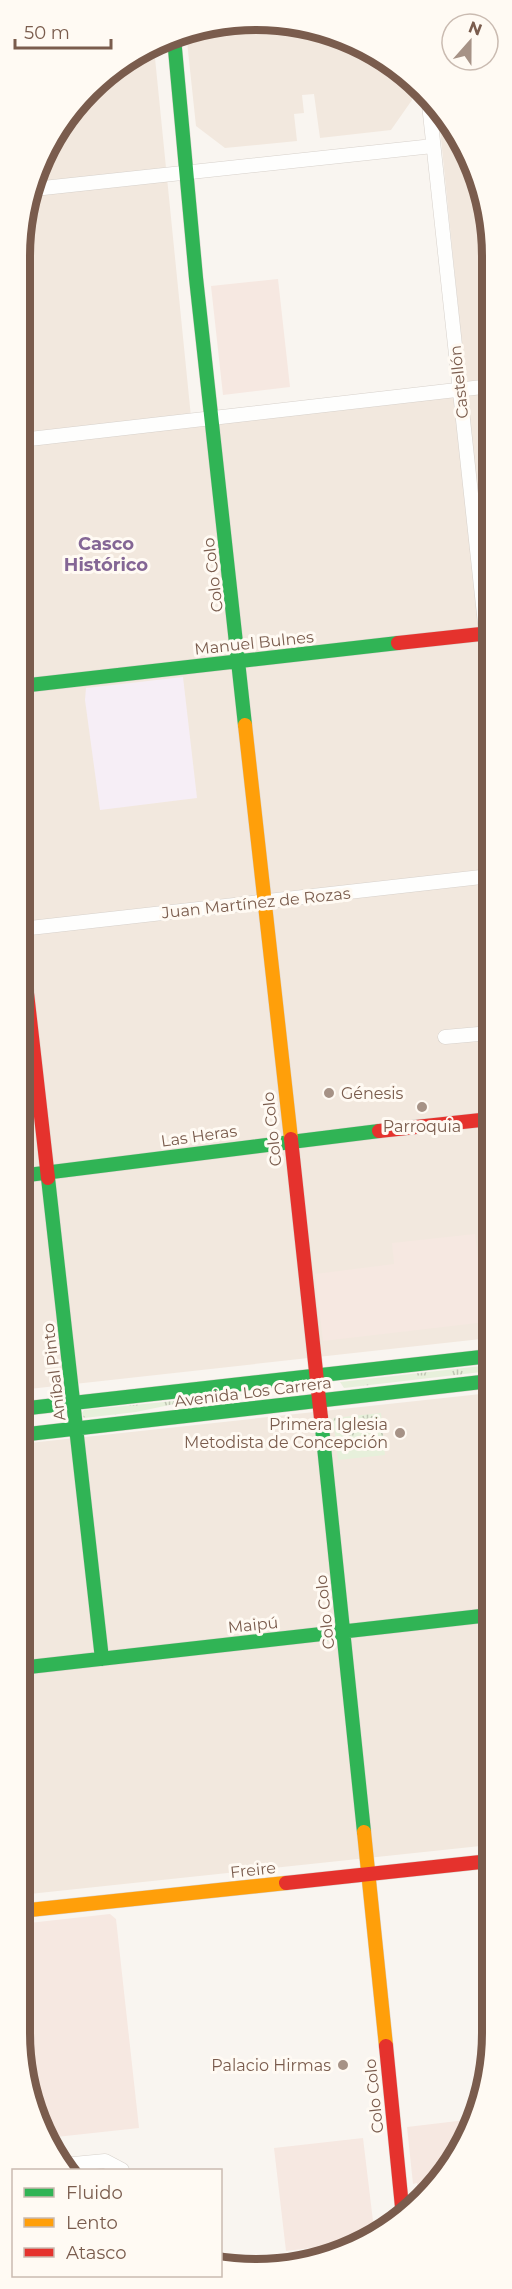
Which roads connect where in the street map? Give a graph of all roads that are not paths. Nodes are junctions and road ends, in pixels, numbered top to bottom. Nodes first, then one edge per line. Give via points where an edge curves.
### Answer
1 (175, 45) edge
2 (430, 111) edge
3 (433, 146) junction
4 (187, 172) junction
5 (41, 188) edge
6 (482, 387) edge
7 (460, 390) junction
8 (211, 418) junction
9 (30, 439) edge
10 (482, 581) edge
11 (482, 634) edge
12 (239, 662) junction
13 (30, 685) edge
14 (482, 877) edge
15 (265, 902) junction
16 (30, 928) edge
17 (30, 1017) edge
18 (482, 1034) edge
19 (445, 1037) dead end
20 (482, 1120) edge
21 (290, 1140) junction
22 (48, 1173) junction
23 (30, 1175) edge
24 (482, 1357) edge
25 (317, 1376) junction
26 (482, 1382) edge
27 (320, 1401) junction
28 (74, 1403) junction
29 (30, 1408) edge
30 (77, 1429) junction
31 (30, 1434) edge
32 (482, 1616) edge
33 (343, 1632) junction
34 (102, 1659) junction
35 (30, 1667) edge
36 (482, 1862) edge
37 (368, 1874) junction
38 (30, 1910) edge
39 (72, 2164) edge
40 (120, 2169) edge
41 (402, 2206) edge

1 - 4 street, Colo Colo
2 - 3 street, Castellón
3 - 4 street
3 - 7 street, Castellón
4 - 5 street
4 - 8 street, Colo Colo
6 - 7 street
7 - 8 street
7 - 10 street, Castellón
8 - 9 street
8 - 12 street, Colo Colo
11 - 12 street, Manuel Bulnes
12 - 13 street, Manuel Bulnes
12 - 15 street, Colo Colo
14 - 15 street, Juan Martínez de Rozas
15 - 16 street, Juan Martínez de Rozas
15 - 21 street, Colo Colo
17 - 22 street, Aníbal Pinto
18 - 19 street
20 - 21 street, Las Heras
21 - 22 street, Las Heras
21 - 25 street, Colo Colo
22 - 23 street, Las Heras
22 - 28 street, Aníbal Pinto
24 - 25 street, Avenida Los Carrera
25 - 27 street, Colo Colo
25 - 28 street, Avenida Los Carrera
26 - 27 street, Avenida Los Carrera
27 - 30 street, Avenida Los Carrera
27 - 33 street, Colo Colo
28 - 29 street, Avenida Los Carrera
28 - 30 street, Aníbal Pinto
30 - 31 street, Avenida Los Carrera
30 - 34 street, Aníbal Pinto
32 - 33 street, Maipú
33 - 34 street, Maipú
33 - 37 street, Colo Colo
34 - 35 street, Maipú
36 - 37 street, Freire
37 - 38 street, Freire
37 - 41 street, Colo Colo
39 - 40 street via 105,2161

